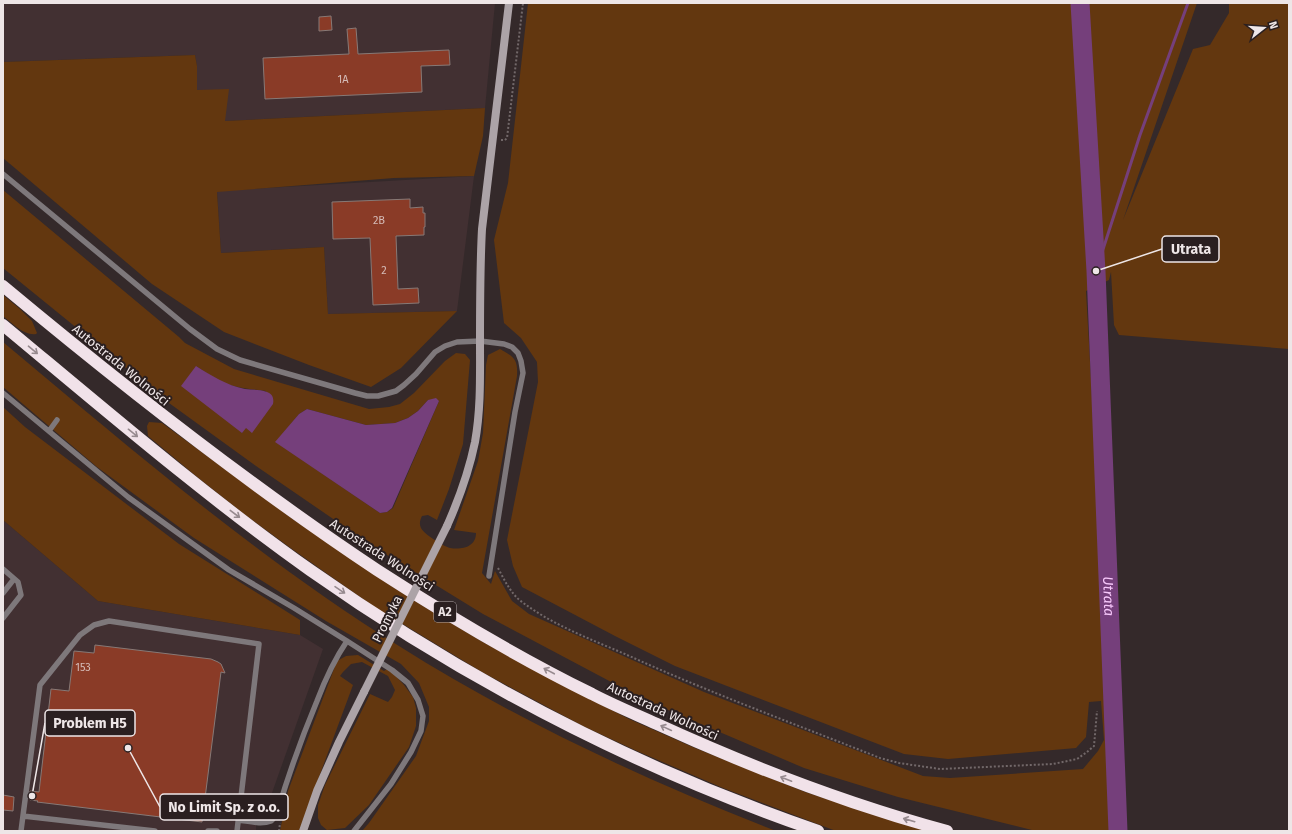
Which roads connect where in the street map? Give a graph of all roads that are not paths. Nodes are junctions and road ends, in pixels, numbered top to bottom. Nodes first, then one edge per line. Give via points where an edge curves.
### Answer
1 (509, 3) edge
2 (3, 174) edge
3 (3, 286) edge
4 (3, 325) edge
5 (480, 341) junction
6 (3, 393) edge
7 (57, 420) dead end
8 (49, 430) junction
9 (3, 569) edge
10 (489, 576) dead end
11 (14, 579) junction
12 (4, 590) edge
13 (3, 618) edge
14 (347, 641) junction
15 (23, 816) junction
16 (238, 820) junction
17 (21, 831) edge
18 (155, 831) edge
19 (208, 831) edge
20 (217, 831) edge
21 (237, 831) edge
22 (303, 831) edge
23 (354, 831) edge
24 (818, 831) edge
25 (947, 831) edge

1 - 5 street, Promyka via 482,229
2 - 5 lane via 190,329 216,348 240,360 354,393 378,396 396,391 416,374 435,352 446,346 457,342
25 -> 3 highway, Autostrada Wolności / A2 via 824,793 712,750 591,694 509,650 378,570 270,495 148,404
4 -> 24 highway via 235,515 406,634 505,692 620,751 758,809
5 - 10 lane via 512,346 518,353 523,373
5 - 22 street, Promyka, bridge via 475,441 458,500 339,742 317,791
6 - 8 lane
7 - 8 lane
8 - 14 lane via 128,496 229,570
9 - 11 lane
11 - 12 lane
11 - 13 lane via 18,582 21,595
14 - 16 lane via 329,671 313,709 275,816 270,821 256,823
14 - 23 lane via 408,683 418,700 423,716 421,731 411,752 391,784
15 - 16 lane via 40,685 80,634 94,625 109,621 259,644
15 - 17 lane
15 - 18 lane
16 - 21 lane
19 - 20 lane

